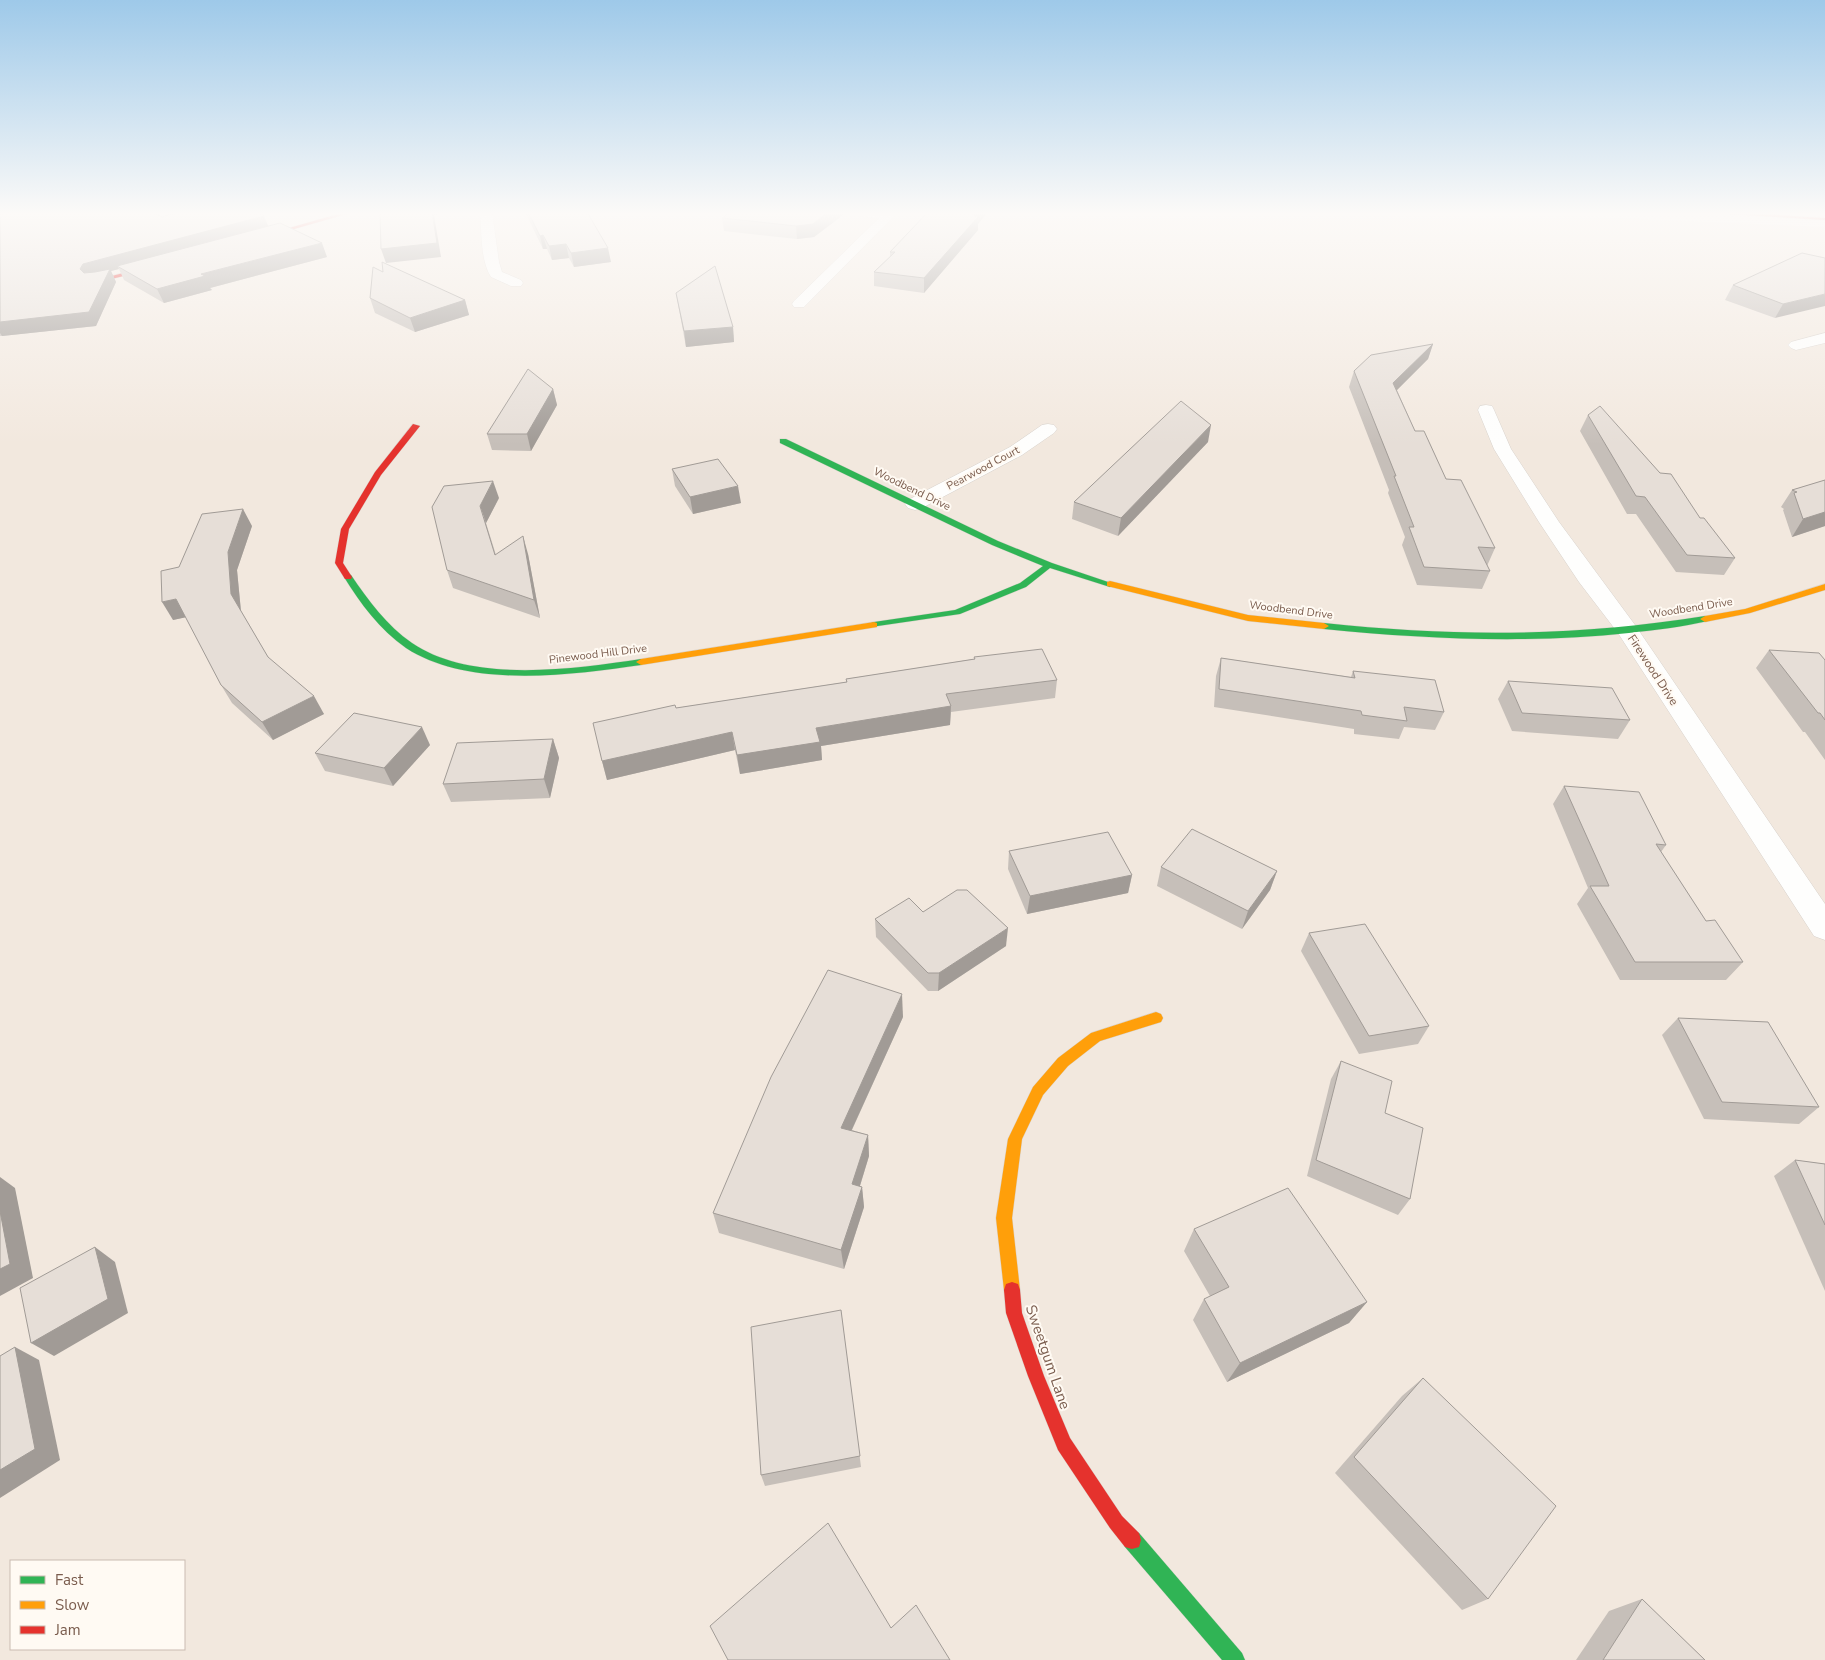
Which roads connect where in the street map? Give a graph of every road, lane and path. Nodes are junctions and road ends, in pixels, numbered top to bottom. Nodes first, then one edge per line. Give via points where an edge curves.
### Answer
1 (814, 289) edge
2 (799, 304) dead end
3 (1825, 338) edge
4 (1796, 345) dead end
5 (1486, 410) dead end
6 (416, 426) dead end
7 (1048, 429) dead end
8 (783, 441) dead end
9 (915, 504) junction
10 (1049, 565) junction
11 (1825, 587) edge
12 (1627, 630) junction
13 (1825, 928) edge
14 (1156, 1018) dead end
15 (1235, 1660) edge

1 - 2 street
3 - 4 street
5 - 12 street, Firewood Drive via 1492,432 1534,500 1592,586
6 - 10 street, Pinewood Hill Drive via 378,474 345,529 339,563 356,590 396,635 417,650 442,661 474,669 528,674 623,664 957,612 1023,585
7 - 9 street, Pearwood Court via 1016,451
8 - 9 street, Woodbend Drive
9 - 10 street, Woodbend Drive
10 - 12 street, Woodbend Drive via 1191,605 1248,618 1307,626 1450,637 1560,636
11 - 12 street, Woodbend Drive via 1747,611
12 - 13 street, Firewood Drive
14 - 15 street, Sweetgum Lane via 1096,1037 1063,1062 1038,1092 1015,1139 1004,1218 1014,1313 1064,1444 1116,1522

